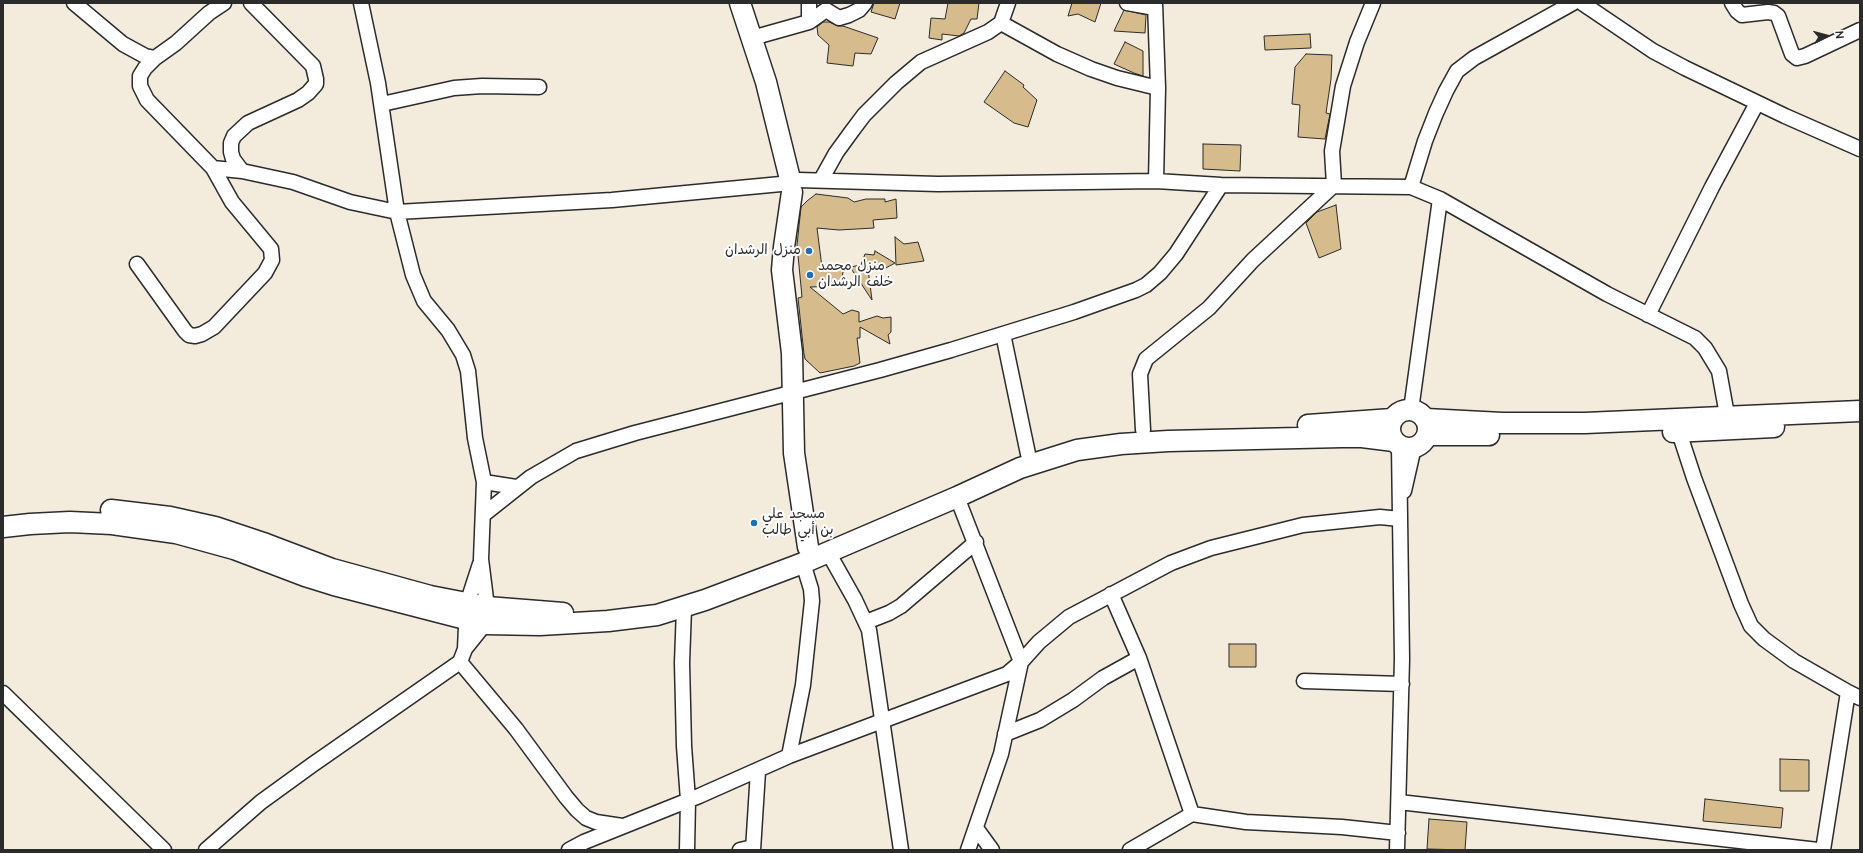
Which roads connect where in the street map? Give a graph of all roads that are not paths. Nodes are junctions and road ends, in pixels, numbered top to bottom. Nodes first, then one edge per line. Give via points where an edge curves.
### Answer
1 (74, 3) edge
2 (224, 3) edge
3 (251, 3) edge
4 (361, 3) edge
5 (740, 3) edge
6 (809, 3) edge
7 (865, 3) edge
8 (1008, 3) edge
9 (1127, 3) edge
10 (1373, 3) edge
11 (1573, 3) edge
12 (1582, 3) edge
13 (1732, 3) edge
14 (1155, 6) edge
15 (809, 22) junction
16 (1001, 23) junction
17 (1860, 30) edge
18 (752, 38) junction
19 (155, 58) junction
20 (539, 87) dead end
21 (1158, 88) junction
22 (1757, 103) junction
23 (382, 104) junction
24 (1860, 149) edge
25 (213, 168) junction
26 (242, 171) junction
27 (821, 180) junction
28 (1156, 181) junction
29 (790, 182) junction
30 (1221, 185) junction
31 (1334, 185) junction
32 (1411, 187) junction
33 (1440, 199) junction
34 (397, 212) junction
35 (137, 264) dead end
36 (1648, 315) junction
37 (1003, 334) junction
38 (792, 392) junction
39 (1860, 411) edge
40 (1727, 415) junction
41 (1860, 424) edge
42 (1143, 430) junction
43 (1679, 432) junction
44 (1412, 433) junction
45 (1028, 454) junction
46 (484, 482) junction
47 (516, 487) junction
48 (957, 497) junction
49 (1400, 513) junction
50 (3, 514) edge
51 (483, 515) junction
52 (3, 527) edge
53 (976, 542) junction
54 (828, 552) junction
55 (805, 555) junction
56 (481, 559) junction
57 (1111, 594) junction
58 (684, 608) junction
59 (476, 613) junction
60 (866, 622) junction
61 (462, 656) junction
62 (1139, 658) junction
63 (1021, 662) junction
64 (1304, 681) dead end
65 (1402, 684) junction
66 (3, 693) edge
67 (1854, 695) edge
68 (883, 721) junction
69 (1005, 734) junction
70 (789, 756) junction
71 (758, 770) junction
72 (688, 800) junction
73 (1399, 802) junction
74 (1192, 814) junction
75 (622, 826) junction
76 (976, 828) junction
77 (1398, 833) junction
78 (749, 849) edge
79 (164, 850) edge
80 (206, 850) edge
81 (569, 850) edge
82 (687, 850) edge
83 (901, 850) edge
84 (968, 850) edge
85 (992, 850) edge
86 (1130, 850) edge
87 (1397, 850) edge
88 (1818, 850) edge
89 (1823, 850) edge

1 - 19 street via 123,44 145,56
2 - 19 street
3 - 26 street via 313,66 316,84 298,100 248,123 234,136 231,152
4 - 23 street
5 - 18 main road
6 - 15 street
7 - 15 street via 854,13 839,18 826,10
8 - 16 street
9 - 14 street
10 - 31 street via 1343,86 1332,151
11 - 32 street via 1474,58 1457,71 1433,120
12 - 22 street via 1653,51
13 - 17 street via 1742,15 1768,12 1778,16 1792,54 1797,58
14 - 21 street
15 - 18 street
16 - 21 street via 1090,69
16 - 27 street via 975,39 922,62 896,83 864,115 836,153
18 - 29 main road via 766,82
19 - 25 street via 142,71 142,91 147,100
20 - 23 street via 454,88
21 - 28 street
22 - 24 street
22 - 36 street
23 - 34 street
25 - 26 street
25 - 35 street via 232,202 271,249 272,260 265,273 214,327 195,336 185,331
26 - 34 street via 293,182 366,207
27 - 28 street via 938,184
27 - 29 street
28 - 30 street
29 - 34 street via 605,201
29 - 38 main road via 782,259 792,353
30 - 31 street
30 - 37 street via 1176,254 1146,285 1074,312
31 - 32 street
31 - 42 street via 1253,260 1209,308 1146,359 1140,374
32 - 33 street
33 - 36 street
33 - 44 street
34 - 46 street via 418,289 463,355 468,371 475,438
36 - 40 street via 1695,338 1705,348 1719,371
37 - 38 street via 880,370
37 - 45 street
38 - 47 street via 576,451
38 - 55 main road via 794,454
39 - 40 main road
40 - 44 main road via 1570,423 1502,423
41 - 43 main road
42 - 44 main road via 1268,428 1392,419 1399,412
42 - 45 main road via 1074,440
43 - 44 main road via 1587,435
43 - 67 street via 1740,604 1751,626 1794,661
44 - 48 main road via 1362,438 1162,441 1096,446 1034,463
44 - 49 street
45 - 55 main road
46 - 47 street
46 - 51 street
47 - 51 street
48 - 53 street
48 - 54 main road
49 - 57 street via 1324,522 1239,540 1171,563
49 - 65 street
50 - 59 main road via 88,510 170,517 237,533 332,569
51 - 56 street
52 - 59 main road via 70,522 112,524 176,533 234,549 334,585
53 - 60 street via 901,606
53 - 63 street
54 - 55 main road
54 - 60 street
55 - 58 main road
55 - 59 main road via 691,595 653,605 565,613
55 - 70 street via 812,601 803,685
56 - 59 street
56 - 59 street
57 - 62 street
57 - 63 street via 1064,621
58 - 59 main road via 648,617 540,625
58 - 72 street via 682,663
59 - 61 street
59 - 61 street
60 - 68 street via 872,645
61 - 75 street via 578,810 586,818 596,822
61 - 80 street via 261,802
62 - 69 street via 1040,720
62 - 74 street
63 - 68 street via 1007,674 991,681
63 - 69 street
64 - 65 street
65 - 73 street
66 - 79 street
67 - 89 street
68 - 70 street
68 - 83 street
69 - 76 street via 1001,754
70 - 71 street
71 - 72 street
71 - 78 street
72 - 75 street
72 - 82 street
73 - 77 street
73 - 88 street
74 - 77 street via 1246,822
74 - 86 street
75 - 81 street
76 - 84 street
76 - 85 street
77 - 87 street

